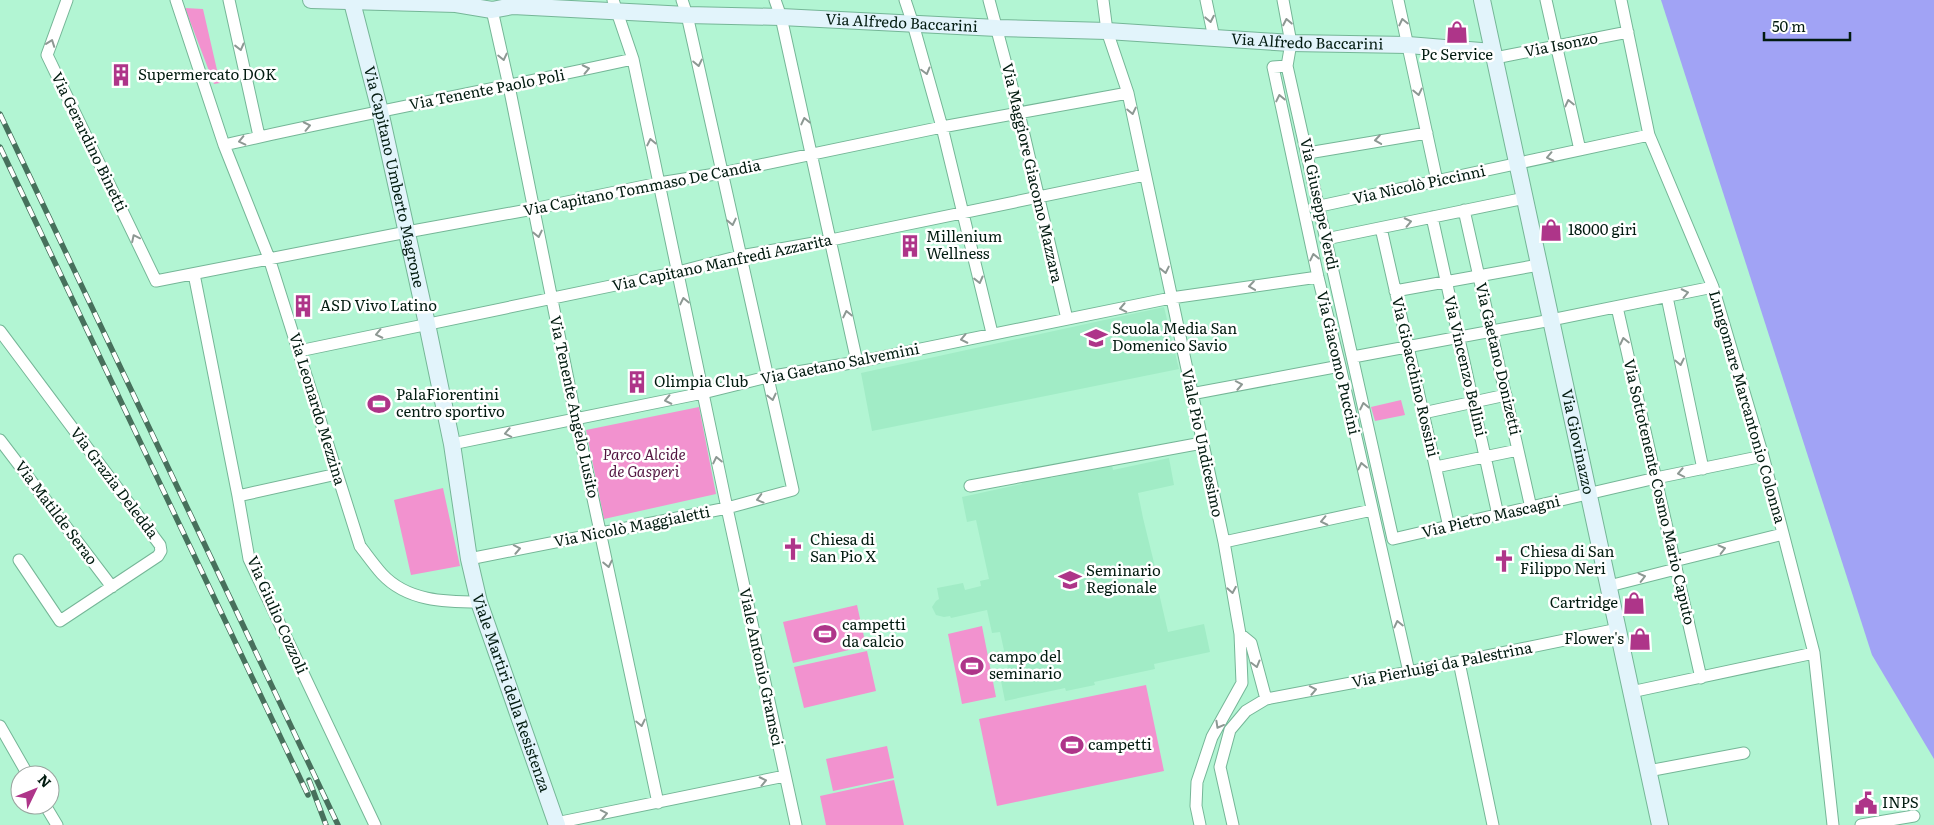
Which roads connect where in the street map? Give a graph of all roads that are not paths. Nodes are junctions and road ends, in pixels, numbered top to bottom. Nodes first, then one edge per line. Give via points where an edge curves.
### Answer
1 (67, 0) edge
2 (176, 0) edge
3 (229, 0) edge
4 (311, 0) edge
5 (775, 0) edge
6 (905, 0) edge
7 (989, 0) edge
8 (1103, 0) edge
9 (1206, 0) edge
10 (1282, 0) edge
11 (1398, 0) edge
12 (1482, 0) edge
13 (1546, 0) edge
14 (1621, 0) edge
15 (351, 1) edge
16 (455, 2) edge
17 (520, 3) edge
18 (615, 5) edge
19 (685, 8) edge
20 (492, 10) junction
21 (781, 17) junction
22 (914, 24) junction
23 (997, 28) junction
24 (1107, 30) junction
25 (1628, 32) junction
26 (1214, 38) junction
27 (1291, 43) junction
28 (1408, 44) junction
29 (1556, 46) junction
30 (1494, 55) junction
31 (633, 59) junction
32 (1287, 66) junction
33 (510, 86) junction
34 (1128, 93) junction
35 (380, 111) junction
36 (1019, 113) junction
37 (942, 127) junction
38 (1427, 133) junction
39 (1648, 135) junction
40 (259, 136) junction
41 (224, 145) junction
42 (1580, 150) junction
43 (1308, 153) junction
44 (812, 154) junction
45 (1517, 164) junction
46 (722, 173) junction
47 (1145, 175) junction
48 (1437, 181) junction
49 (659, 183) junction
50 (1039, 197) junction
51 (1525, 198) junction
52 (1320, 206) junction
53 (533, 210) junction
54 (1464, 210) junction
55 (962, 212) junction
56 (1432, 217) junction
57 (1380, 228) junction
58 (407, 232) junction
59 (1326, 239) junction
60 (831, 240) junction
61 (740, 256) junction
62 (269, 258) junction
63 (1539, 265) junction
64 (678, 272) junction
65 (194, 274) junction
66 (1479, 276) junction
67 (1318, 277) junction
68 (156, 282) joint
69 (1446, 282) junction
70 (1713, 287) junction
71 (1395, 291) junction
72 (1666, 297) junction
73 (552, 298) junction
74 (1171, 298) junction
75 (1617, 307) junction
76 (1067, 319) junction
77 (1551, 320) junction
78 (427, 324) junction
79 (0, 331) edge
80 (1491, 331) junction
81 (992, 333) junction
82 (1459, 337) junction
83 (1408, 347) junction
84 (299, 351) junction
85 (1353, 358) junction
86 (857, 362) junction
87 (1340, 366) junction
88 (767, 377) junction
89 (703, 393) junction
90 (1191, 394) junction
91 (1506, 395) junction
92 (1473, 402) junction
93 (1423, 413) junction
94 (576, 419) junction
95 (0, 440) edge
96 (1202, 443) junction
97 (452, 444) junction
98 (1518, 450) junction
99 (1485, 456) junction
100 (1763, 456) junction
101 (1436, 467) junction
102 (1703, 469) junction
103 (337, 474) junction
104 (1656, 478) junction
105 (970, 486) dead end
106 (1589, 494) junction
107 (238, 496) junction
108 (727, 508) junction
109 (1531, 508) junction
110 (1372, 510) junction
111 (1498, 515) junction
112 (1449, 526) junction
113 (601, 532) junction
114 (1783, 534) junction
115 (1393, 539) joint
116 (1224, 542) junction
117 (469, 559) junction
118 (19, 560) dead end
119 (1675, 565) junction
120 (1609, 586) junction
121 (112, 587) junction
122 (479, 602) junction
123 (1618, 629) junction
124 (1240, 634) junction
125 (1814, 653) junction
126 (1459, 662) junction
127 (1409, 672) junction
128 (1701, 678) junction
129 (1632, 692) junction
130 (1266, 699) junction
131 (0, 726) edge
132 (1744, 753) dead end
133 (22, 765) edge
134 (1648, 771) junction
135 (785, 776) junction
136 (658, 803) junction
137 (1914, 816) dead end
138 (556, 824) edge
139 (375, 825) edge
140 (796, 825) edge
141 (1200, 825) edge
142 (1233, 825) edge
143 (1494, 825) edge
144 (1660, 825) edge
145 (1833, 825) edge
146 (1861, 825) edge

68 -> 1 street, Via Gerardino Binetti via 47,55
2 - 41 street, Via Leonardo Mezzina
3 -> 40 street
4 - 15 street, Via Alfredo Baccarini
5 - 21 street
6 - 22 street
7 - 23 street, Via Maggiore Giacomo Mazzara
8 - 24 street, Viale Pio Undicesimo
9 -> 26 street
27 -> 10 street
28 -> 11 street
12 - 30 street, Via Giovinazzo
13 - 29 street
14 - 25 street, Lungomare Marcantonio Colonna
15 - 16 street, Via Alfredo Baccarini
15 - 35 street, Via Capitano Umberto Magrone
16 - 20 street, Via Alfredo Baccarini
17 - 18 street, Via Alfredo Baccarini
17 - 20 street, Via Alfredo Baccarini
18 - 19 street, Via Alfredo Baccarini
18 - 31 street, Viale Antonio Gramsci
19 - 21 street, Via Alfredo Baccarini
19 -> 46 street
20 -> 33 street, Via Tenente Angelo Lusito
21 - 22 street, Via Alfredo Baccarini
44 -> 21 street
22 - 23 street, Via Alfredo Baccarini
22 -> 37 street
23 - 24 street, Via Alfredo Baccarini
23 - 36 street, Via Maggiore Giacomo Mazzara
24 - 26 street, Via Alfredo Baccarini
24 - 34 street, Viale Pio Undicesimo
25 - 29 street, Via Isonzo
25 - 39 street, Lungomare Marcantonio Colonna
26 - 27 street, Via Alfredo Baccarini
27 - 28 street, Via Alfredo Baccarini
27 - 32 street, Via Giuseppe Verdi
28 - 30 street, Via Alfredo Baccarini
28 -> 38 street
29 - 30 street, Via Isonzo
42 -> 29 street
30 - 45 street, Via Giovinazzo
33 -> 31 street, Via Tenente Paolo Poli
49 -> 31 street, Viale Antonio Gramsci
32 - 43 street, Via Giuseppe Verdi
67 -> 32 street, Via Giacomo Puccini via 1273,68
33 - 35 street, Via Tenente Paolo Poli
33 - 53 street, Via Tenente Angelo Lusito
34 - 36 street, Via Capitano Tommaso De Candia
34 -> 47 street, Viale Pio Undicesimo
40 -> 35 street, Via Tenente Paolo Poli
35 - 58 street, Via Capitano Umberto Magrone
36 - 37 street, Via Capitano Tommaso De Candia
36 - 50 street, Via Maggiore Giacomo Mazzara
37 - 44 street, Via Capitano Tommaso De Candia
37 - 55 street
38 -> 43 street
38 - 48 street
39 - 42 street, Via Nicolò Piccinni
39 - 70 street, Lungomare Marcantonio Colonna
40 -> 41 street, Via Tenente Paolo Poli
41 - 62 street, Via Leonardo Mezzina
42 -> 45 street, Via Nicolò Piccinni
43 - 52 street, Via Giuseppe Verdi
44 - 46 street, Via Capitano Tommaso De Candia
44 - 60 street
45 - 48 street, Via Nicolò Piccinni
45 - 51 street, Via Giovinazzo
46 - 49 street, Via Capitano Tommaso De Candia
46 -> 61 street
47 - 50 street, Via Capitano Manfredi Azzarita
47 -> 74 street, Viale Pio Undicesimo
48 - 52 street, Via Nicolò Piccinni
49 - 53 street, Via Capitano Tommaso De Candia
49 - 64 street, Viale Antonio Gramsci
50 - 55 street, Via Capitano Manfredi Azzarita
50 - 76 street, Via Maggiore Giacomo Mazzara
51 - 54 street
51 - 63 street, Via Giovinazzo
52 - 59 street, Via Giuseppe Verdi
53 - 58 street, Via Capitano Tommaso De Candia
53 -> 73 street, Via Tenente Angelo Lusito
54 - 56 street
54 - 66 street, Via Gaetano Donizetti
55 - 60 street, Via Capitano Manfredi Azzarita
55 -> 81 street
57 -> 56 street
56 - 69 street, Via Vincenzo Bellini
57 - 59 street
57 - 71 street, Via Gioacchino Rossini
58 - 62 street, Via Capitano Tommaso De Candia
58 - 78 street, Via Capitano Umberto Magrone
59 - 85 street, Via Giuseppe Verdi
60 - 61 street, Via Capitano Manfredi Azzarita
86 -> 60 street
61 - 64 street, Via Capitano Manfredi Azzarita
61 - 88 street
62 - 65 street, Via Capitano Tommaso De Candia
62 - 84 street, Via Leonardo Mezzina
63 - 66 street
63 - 77 street, Via Giovinazzo
64 - 73 street, Via Capitano Manfredi Azzarita
89 -> 64 street, Viale Antonio Gramsci
65 - 68 street, Via Capitano Tommaso De Candia
65 - 107 street, Via Giulio Cozzoli
66 - 69 street
66 - 80 street, Via Gaetano Donizetti
67 -> 74 street, Via Gaetano Salvemini
67 - 87 street, Via Giacomo Puccini
69 - 71 street
69 - 82 street, Via Vincenzo Bellini
72 -> 70 street
70 - 100 street, Lungomare Marcantonio Colonna
71 - 83 street, Via Gioacchino Rossini
72 - 75 street
72 -> 102 street
73 - 78 street, Via Capitano Manfredi Azzarita
73 - 94 street, Via Tenente Angelo Lusito
74 -> 76 street, Via Gaetano Salvemini
74 - 90 street, Viale Pio Undicesimo
75 - 77 street
104 -> 75 street, Via Sottotenente Cosmo Mario Caputo
76 - 81 street, Via Gaetano Salvemini
77 - 80 street
77 - 106 street, Via Giovinazzo
78 -> 84 street, Via Capitano Manfredi Azzarita
78 - 97 street, Via Capitano Umberto Magrone
79 - 121 street, Via Grazia Deledda via 160,545 158,556
80 - 82 street
80 - 91 street, Via Gaetano Donizetti
81 -> 86 street, Via Gaetano Salvemini
82 - 83 street
82 - 92 street, Via Vincenzo Bellini
83 - 85 street
83 - 93 street, Via Gioacchino Rossini
84 - 103 street, Via Leonardo Mezzina
115 -> 85 street, Via Giuseppe Verdi
86 - 88 street, Via Gaetano Salvemini
90 -> 87 street
110 -> 87 street, Via Giacomo Puccini
88 - 89 street, Via Gaetano Salvemini
88 -> 108 street, Via Nicolò Maggialetti via 793,490
89 -> 94 street, Via Gaetano Salvemini
108 -> 89 street, Viale Antonio Gramsci
90 - 96 street, Viale Pio Undicesimo
91 - 92 street
91 - 98 street, Via Gaetano Donizetti
92 - 93 street
92 - 99 street, Via Vincenzo Bellini
93 - 101 street, Via Gioacchino Rossini
94 -> 97 street, Via Gaetano Salvemini
94 - 113 street, Via Tenente Angelo Lusito
95 - 121 street, Via Matilde Serao
96 - 105 street
96 - 116 street, Viale Pio Undicesimo
97 - 117 street, Via Capitano Umberto Magrone
98 - 99 street
98 - 109 street, Via Gaetano Donizetti
99 - 101 street
99 - 111 street, Via Vincenzo Bellini
100 - 102 street, Via Pietro Mascagni
100 - 114 street, Lungomare Marcantonio Colonna
101 - 112 street, Via Gioacchino Rossini
102 -> 104 street, Via Pietro Mascagni
103 - 107 street
103 - 122 street, Via Leonardo Mezzina via 360,546 383,575 422,598
104 - 106 street, Via Pietro Mascagni
104 - 119 street, Via Sottotenente Cosmo Mario Caputo
106 - 109 street, Via Pietro Mascagni
106 - 120 street, Via Giovinazzo
107 - 139 street, Via Giulio Cozzoli via 249,559
108 - 113 street, Via Nicolò Maggialetti
108 - 135 street, Viale Antonio Gramsci
109 - 111 street, Via Pietro Mascagni
110 -> 116 street
127 -> 110 street, Via Giacomo Puccini
111 - 112 street, Via Pietro Mascagni
112 - 115 street, Via Pietro Mascagni
117 -> 113 street, Via Nicolò Maggialetti
113 -> 136 street, Via Tenente Angelo Lusito
119 -> 114 street
114 - 125 street, Lungomare Marcantonio Colonna
116 -> 124 street, Viale Pio Undicesimo
117 - 122 street, Viale Martiri della Resistenza
118 - 121 street, Via Grazia Deledda via 60,621
120 -> 119 street
119 - 128 street, Via Sottotenente Cosmo Mario Caputo
120 - 123 street, Via Giovinazzo
122 - 138 street, Viale Martiri della Resistenza
123 - 126 street, Via Pierluigi da Palestrina
123 - 129 street, Via Giovinazzo
124 -> 130 street via 1251,642
124 -> 141 street, Viale Pio Undicesimo via 1242,683 1212,738 1197,782 1196,806
125 - 128 street
125 - 145 street, Lungomare Marcantonio Colonna
126 - 127 street, Via Pierluigi da Palestrina
126 - 143 street
130 -> 127 street, Via Pierluigi da Palestrina
128 - 129 street
129 - 134 street, Via Giovinazzo
130 - 142 street via 1246,711 1230,730 1220,767
131 - 133 street
132 - 134 street
134 - 144 street, Via Giovinazzo
136 -> 135 street
135 - 140 street, Viale Antonio Gramsci
138 -> 136 street
137 - 146 street

